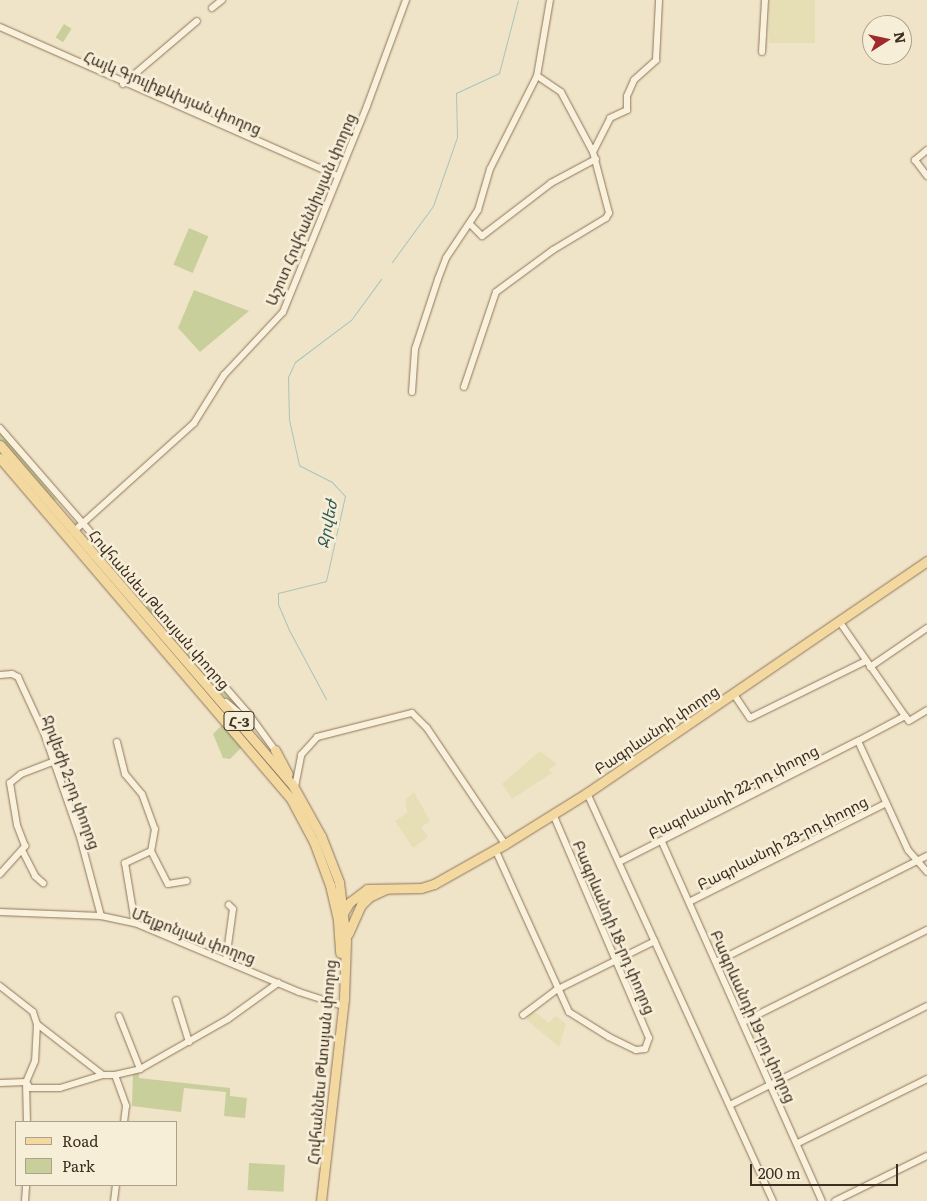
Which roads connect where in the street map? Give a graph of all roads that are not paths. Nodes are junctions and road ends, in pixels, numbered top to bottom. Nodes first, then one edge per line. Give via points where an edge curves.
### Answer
1 (222, 0) edge
2 (406, 0) edge
3 (550, 0) edge
4 (659, 0) edge
5 (765, 0) edge
6 (212, 8) dead end
7 (197, 20) dead end
8 (0, 27) edge
9 (762, 52) dead end
10 (537, 76) junction
11 (123, 84) junction
12 (927, 150) edge
13 (593, 152) junction
14 (596, 159) junction
15 (338, 176) junction
16 (927, 176) edge
17 (470, 224) junction
18 (464, 387) dead end
19 (412, 392) dead end
20 (0, 428) edge
21 (0, 445) edge
22 (0, 458) edge
23 (83, 523) junction
24 (71, 534) junction
25 (927, 561) edge
26 (838, 622) junction
27 (927, 628) edge
28 (868, 664) junction
29 (0, 675) edge
30 (733, 693) junction
31 (218, 695) junction
32 (927, 710) edge
33 (905, 716) junction
34 (258, 729) junction
35 (858, 741) junction
36 (117, 742) dead end
37 (275, 750) joint
38 (55, 761) junction
39 (294, 786) junction
40 (587, 793) junction
41 (885, 804) junction
42 (305, 814) junction
43 (553, 814) junction
44 (662, 842) junction
45 (505, 844) junction
46 (495, 849) junction
47 (22, 850) junction
48 (151, 851) junction
49 (927, 856) edge
50 (920, 860) junction
51 (620, 862) junction
52 (927, 872) edge
53 (0, 874) edge
54 (187, 882) dead end
55 (43, 883) dead end
56 (388, 888) junction
57 (689, 902) junction
58 (229, 905) dead end
59 (345, 911) junction
60 (0, 912) edge
61 (101, 916) junction
62 (338, 921) junction
63 (135, 923) junction
64 (927, 930) edge
65 (339, 934) junction
66 (346, 941) junction
67 (655, 941) junction
68 (616, 959) junction
69 (226, 960) junction
70 (716, 962) junction
71 (278, 983) junction
72 (0, 986) edge
73 (556, 990) junction
74 (176, 1000) dead end
75 (340, 1005) junction
76 (927, 1006) edge
77 (119, 1016) dead end
78 (523, 1016) dead end
79 (744, 1022) junction
80 (37, 1024) junction
81 (189, 1042) junction
82 (140, 1069) junction
83 (103, 1074) junction
84 (115, 1075) junction
85 (927, 1079) edge
86 (0, 1082) edge
87 (26, 1082) junction
88 (772, 1085) junction
89 (730, 1105) junction
90 (27, 1121) edge
91 (124, 1121) edge
92 (798, 1143) junction
93 (927, 1156) edge
94 (26, 1186) edge
95 (116, 1186) edge
96 (25, 1201) edge
97 (114, 1201) edge
98 (316, 1201) edge
99 (321, 1201) edge
100 (773, 1201) edge
101 (822, 1201) edge
102 (835, 1201) edge

1 - 6 street
2 - 15 street, Աշոտ Հովհաննիսյան փողոց
3 - 10 street
4 - 13 street via 656,60 634,80 627,96 626,110 610,118
5 - 9 street
7 - 11 street
8 - 11 street, Հայկ Գյուլիքևխյան փողոց
10 - 13 street via 561,92
10 - 17 street via 490,169
11 - 15 street, Հայկ Գյուլիքևխյան փողոց
12 - 16 street via 915,160
13 - 14 street
14 - 17 street via 551,183 482,236
14 - 18 street via 609,213 496,292
15 - 23 street, Աշոտ Հովհաննիսյան փողոց via 283,312 224,375 194,423
17 - 19 street via 446,258 438,279 415,349
20 - 23 street
21 - 24 main road, Հովհաննես Թևոսյան փողոց / Հ-3
22 - 24 main road, Հովհաննես Թևոսյան փողոց / Հ-3
23 - 24 street, Աշոտ Հովհաննիսյան փողոց
23 - 34 street via 248,713
24 - 31 main road, Հովհաննես Թևոսյան փողոց / Հ-3
24 - 42 main road, Հովհաննես Թևոսյան փողոց / Հ-3
25 - 26 main road, Բագրևանդի փողոց
26 - 28 street
26 - 30 main road, Բագրևանդի փողոց
27 - 28 street
28 - 30 street via 750,718
28 - 33 street
29 - 38 street, Ջրվեժի 2-րդ փողոց via 18,677
30 - 40 main road, Բագրևանդի փողոց
31 - 34 street
31 - 39 main road, Հովհաննես Թևոսյան փողոց / Հ-3
32 - 33 street, Բագրևանդի 22-րդ փողոց via 909,721
33 - 35 street, Բագրևանդի 22-րդ փողոց
34 - 37 street
35 - 41 street
35 - 44 street, Բագրևանդի 22-րդ փողոց
36 - 48 street via 125,774 142,794 155,829
37 - 39 main road
38 - 47 street via 21,774 10,783 17,825 25,844
38 - 61 street, Ջրվեժի 2-րդ փողոց via 97,892
39 - 42 main road, Հովհաննես Թևոսյան փողոց / Հ-3
39 - 45 street via 301,755 317,737 412,713 427,728
40 - 43 main road, Բագրևանդի փողոց
40 - 51 street
41 - 50 street via 908,850
41 - 57 street, Բագրևանդի 23-րդ փողոց
42 - 59 main road, Հովհաննես Թևոսյան փողոց / Հ-3 via 336,872
42 - 62 main road, Հովհաննես Թևոսյան փողոց / Հ-3
43 - 45 main road, Բագրևանդի փողոց
43 - 68 street, Բագրևանդի 18-րդ փողոց
44 - 51 street, Բագրևանդի 22-րդ փողոց
44 - 57 street, Բագրևանդի 19-րդ փողոց
45 - 46 main road, Բագրևանդի փողոց
46 - 56 main road, Բագրևանդի փողոց via 434,884 421,888
46 - 73 street
47 - 53 street
47 - 55 street via 35,876
48 - 54 street via 168,884
48 - 63 street via 126,863
49 - 50 street
50 - 52 street
50 - 70 street
51 - 67 street
56 - 59 main road, Բագրևանդի փողոց via 367,889
56 - 66 main road, Բագրևանդի փողոց via 369,897 361,905
57 - 70 street, Բագրևանդի 19-րդ փողոց
58 - 69 street via 233,909
59 - 62 main road, Բագրևանդի փողոց
59 - 66 main road, Հովհաննես Թևոսյան փողոց / Հ-3
60 - 61 street, Մելքոնյան փողոց
61 - 63 street, Մելքոնյան փողոց
62 - 65 main road, Հովհաննես Թևոսյան փողոց / Հ-3
63 - 69 street, Մելքոնյան փողոց
64 - 79 street
65 - 66 main road
65 - 75 main road, Հովհաննես Թևոսյան փողոց / Հ-3
66 - 75 main road, Հովհաննես Թևոսյան փողոց / Հ-3
67 - 68 street
67 - 89 street
68 - 73 street
68 - 73 street, Բագրևանդի 18-րդ փողոց via 649,1038 644,1049 636,1050 609,1037 568,1012
69 - 71 street, Մելքոնյան փողոց
70 - 79 street, Բագրևանդի 19-րդ փողոց
71 - 75 street, Մելքոնյան փողոց
71 - 81 street
72 - 80 street via 33,1012
73 - 78 street
74 - 81 street
75 - 98 main road, Հովհաննես Թևոսյան փողոց / Հ-3
75 - 99 main road, Հովհաննես Թևոսյան փողոց / Հ-3
76 - 88 street
77 - 82 street
79 - 88 street, Բագրևանդի 19-րդ փողոց
80 - 83 street
80 - 87 street via 35,1061
81 - 82 street
82 - 84 street
83 - 84 street
83 - 87 street via 60,1088 30,1088
84 - 91 street via 126,1106
85 - 92 street
86 - 87 street
87 - 90 street
88 - 89 street
88 - 92 street, Բագրևանդի 19-րդ փողոց
89 - 100 street
92 - 101 street, Բագրևանդի 19-րդ փողոց
93 - 102 street
94 - 96 street
95 - 97 street

